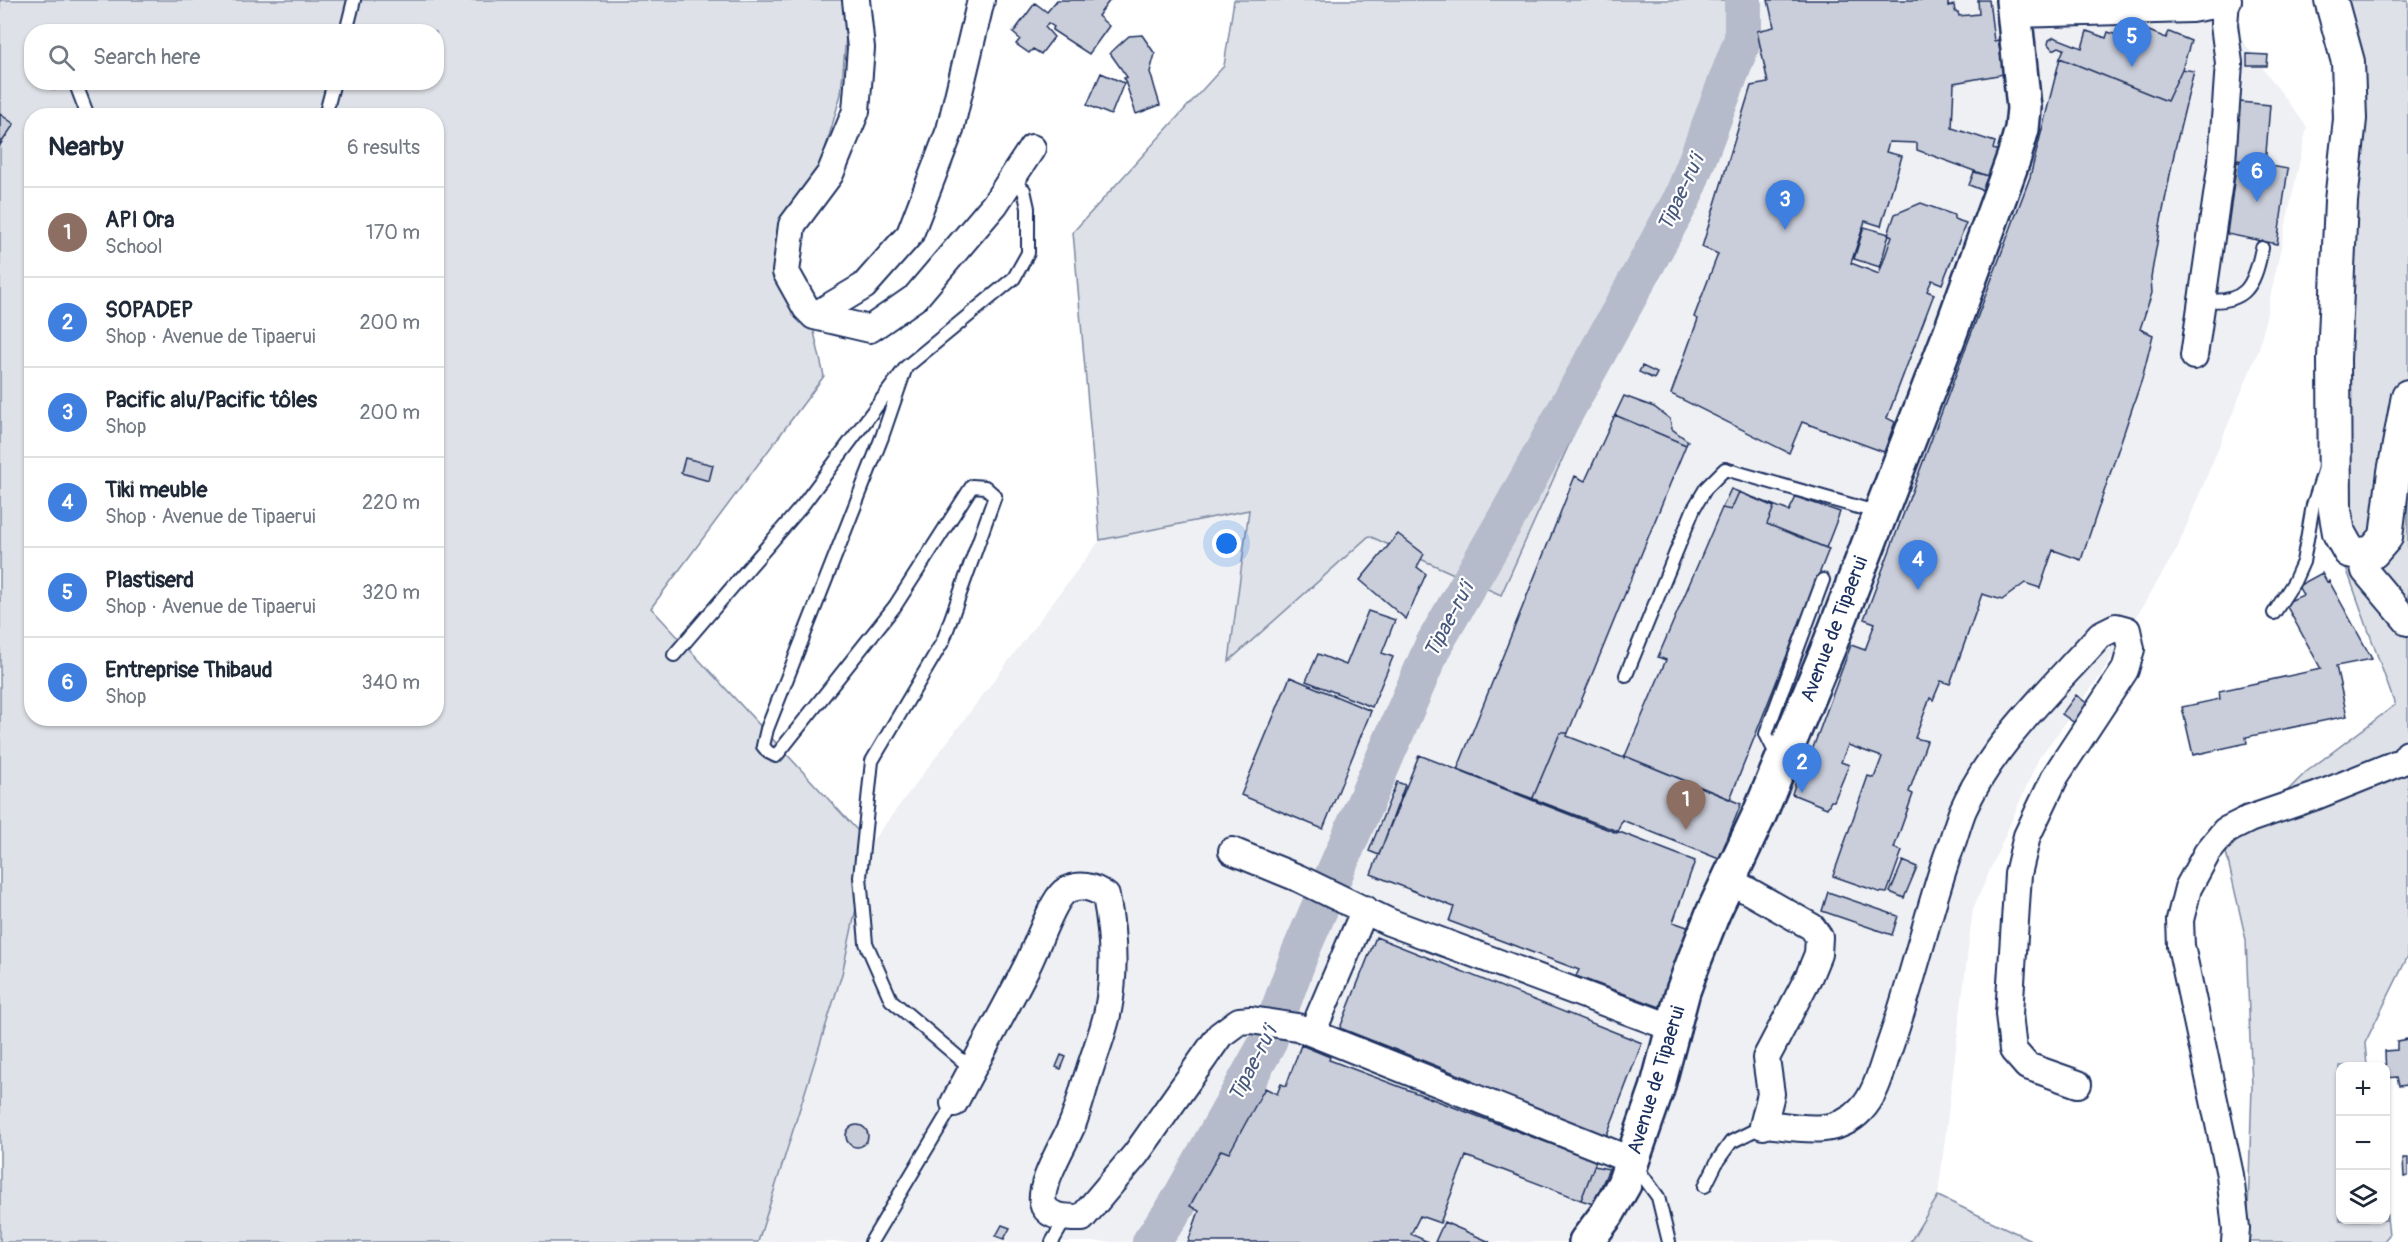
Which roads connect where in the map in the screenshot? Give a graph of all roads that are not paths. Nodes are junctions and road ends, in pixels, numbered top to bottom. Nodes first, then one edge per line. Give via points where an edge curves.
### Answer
1 (354, 0) edge
2 (856, 0) edge
3 (981, 0) edge
4 (2225, 0) edge
5 (2331, 0) edge
6 (2014, 5) edge
7 (348, 24) edge
8 (78, 90) edge
9 (332, 90) edge
10 (85, 108) edge
11 (327, 108) edge
12 (1032, 148) dead end
13 (1010, 181) junction
14 (2262, 248) dead end
15 (2201, 300) junction
16 (814, 316) junction
17 (2194, 356) dead end
18 (906, 368) junction
19 (2408, 396) edge
20 (2334, 448) junction
21 (1880, 513) junction
22 (2361, 554) junction
23 (1823, 580) dead end
24 (2274, 613) dead end
25 (2408, 622) edge
26 (674, 655) dead end
27 (1626, 675) dead end
28 (2408, 754) edge
29 (1780, 761) junction
30 (1232, 851) dead end
31 (1729, 880) junction
32 (1365, 909) junction
33 (1673, 1028) junction
34 (1304, 1030) junction
35 (972, 1069) junction
36 (2078, 1084) dead end
37 (954, 1103) joint
38 (1763, 1126) junction
39 (1633, 1161) junction
40 (1705, 1186) dead end
41 (1066, 1218) junction
42 (871, 1242) edge
43 (1052, 1242) edge
44 (1586, 1242) edge
45 (1669, 1242) edge
46 (2235, 1242) edge

1 - 7 lane
2 - 16 street via 861,48 856,111 830,174 792,225 786,272
3 - 16 street via 950,130 910,234 864,286
4 - 6 street via 2191,6
4 - 15 street via 2227,104
5 - 20 street via 2348,62 2350,119 2337,268
6 - 21 main road, Avenue de Tipaerui via 2023,78 2022,129 1953,325
8 - 10 lane
9 - 11 lane
12 - 13 street
13 - 16 street via 916,297 879,323 870,329
13 - 18 lane via 1024,190 1029,208 1028,253 1014,278
14 - 15 lane via 2252,283 2241,295 2229,301
15 - 17 street
18 - 26 lane via 802,506
18 - 35 lane via 763,746 776,756 895,606 972,486 985,487 995,496 943,641 872,761 860,877 866,943 891,1000
19 - 22 street via 2386,537 2373,552
20 - 22 street via 2339,533 2349,551
20 - 24 lane via 2313,505 2303,562
21 - 27 lane via 1725,469 1706,488 1694,508
21 - 29 main road, Avenue de Tipaerui via 1828,650
22 - 25 street via 2365,571
23 - 29 lane via 1766,734
28 - 46 street via 2403,761 2225,831 2207,853 2188,888 2180,920 2181,946 2230,1175
29 - 31 main road, Avenue de Tipaerui
30 - 32 street
31 - 33 main road, Avenue de Tipaerui via 1694,961
31 - 38 street via 1812,927 1819,937 1818,954 1809,976 1766,1058 1770,1094
32 - 33 street via 1389,922
32 - 34 street
33 - 39 main road, Avenue de Tipaerui
34 - 39 street
34 - 41 street via 1269,1022 1239,1021 1220,1035 1136,1154 1082,1218
35 - 37 street
35 - 41 street via 1057,901 1077,887 1096,889 1106,896 1112,980 1107,1013 1073,1123 1045,1183 1043,1197 1045,1207 1053,1215
36 - 38 street via 2027,1066 2013,1050 2009,1014 2018,874 2027,836 2056,775 2125,670 2130,640 2127,630 2116,627 2100,635 2005,742 1963,810 1927,918 1903,1010 1878,1080 1862,1109 1850,1119 1817,1130
37 - 42 lane
38 - 40 lane via 1731,1142
39 - 44 main road, Avenue de Tipaerui via 1607,1214
39 - 45 lane via 1658,1197
41 - 43 lane

